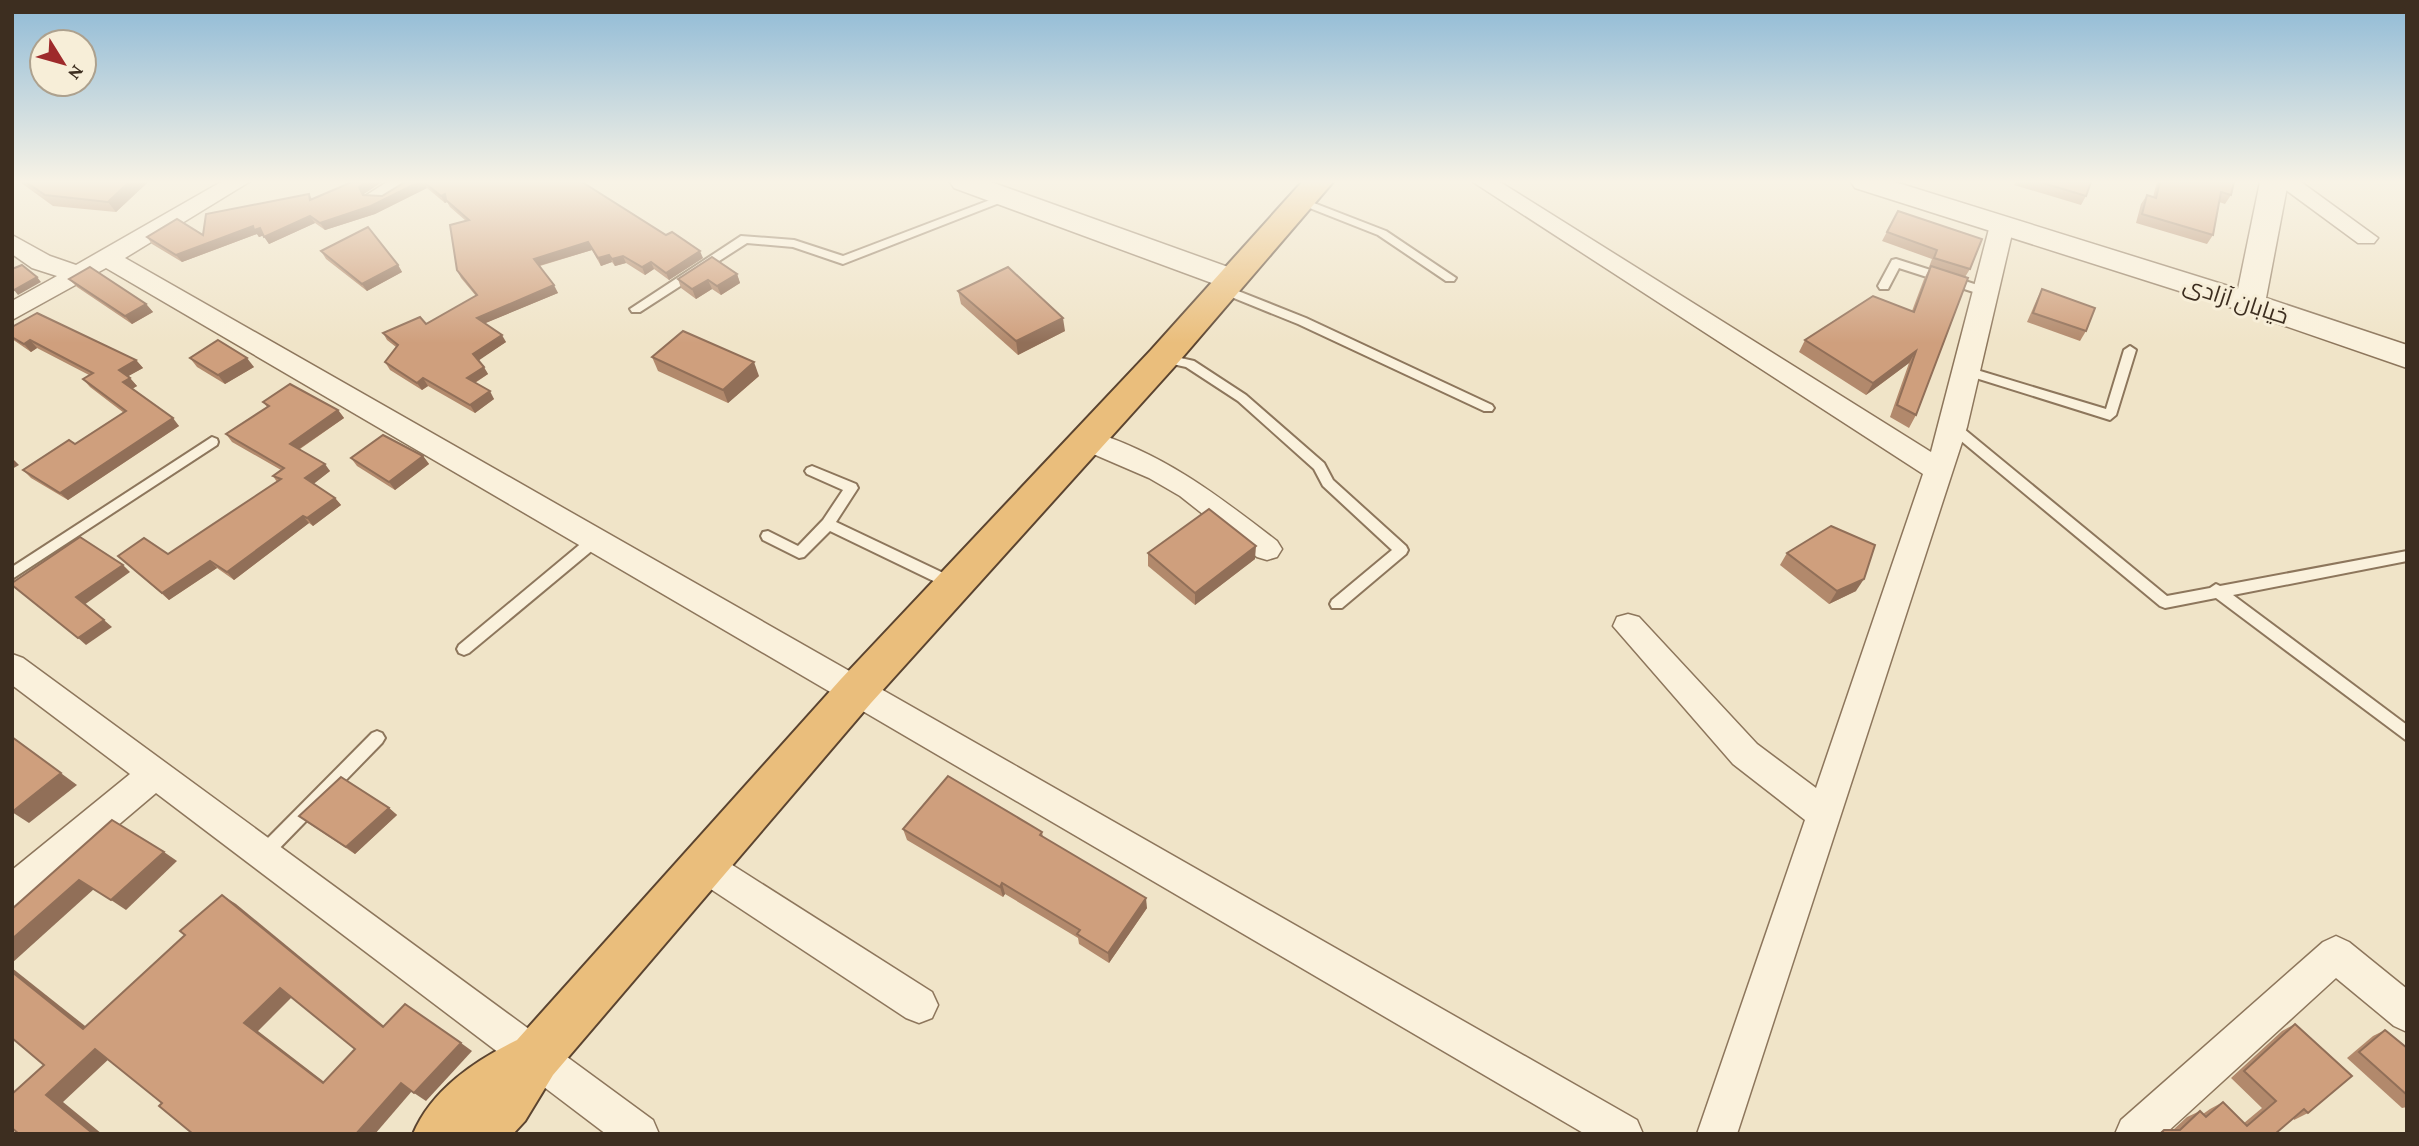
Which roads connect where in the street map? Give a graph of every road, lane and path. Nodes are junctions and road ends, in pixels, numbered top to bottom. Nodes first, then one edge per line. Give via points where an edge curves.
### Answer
1 (146, 235) edge
2 (906, 235) edge
3 (1101, 235) edge
4 (1271, 235) edge
5 (1386, 235) edge
6 (1568, 235) edge
7 (1999, 235) edge
8 (2035, 235) edge
9 (2263, 235) edge
10 (2362, 235) edge
11 (2366, 238) dead end
12 (12, 243) edge
13 (107, 258) junction
14 (78, 274) junction
15 (1450, 278) dead end
16 (1227, 284) junction
17 (1884, 286) dead end
18 (1986, 292) junction
19 (2250, 303) junction
20 (636, 309) dead end
21 (12, 312) edge
22 (2130, 350) dead end
23 (2407, 357) edge
24 (1163, 358) junction
25 (1966, 371) junction
26 (1488, 408) dead end
27 (1953, 427) junction
28 (1087, 440) junction
29 (212, 442) dead end
30 (812, 471) dead end
31 (1939, 471) junction
32 (828, 524) junction
33 (768, 536) dead end
34 (595, 540) junction
35 (1267, 549) dead end
36 (2407, 556) edge
37 (12, 574) edge
38 (954, 584) junction
39 (2217, 590) junction
40 (1337, 604) dead end
41 (1628, 626) dead end
42 (464, 649) dead end
43 (12, 667) edge
44 (856, 691) junction
45 (2407, 734) edge
46 (377, 738) dead end
47 (156, 774) junction
48 (1824, 814) junction
49 (264, 853) junction
50 (704, 865) junction
51 (12, 892) edge
52 (919, 1005) dead end
53 (2407, 1013) edge
54 (535, 1057) junction
55 (439, 1134) edge
56 (478, 1134) edge
57 (639, 1134) edge
58 (1623, 1134) edge
59 (1717, 1134) edge
60 (2135, 1134) edge

1 - 13 street
2 - 20 lane via 843,260 794,244 745,239
3 - 16 street
4 - 16 highway
5 - 15 lane
6 - 31 street
7 - 18 street
8 - 19 street, خیابان آزادی
9 - 19 street
10 - 11 street
12 - 14 street via 41,262
13 - 14 street
13 - 34 street
14 - 21 street
16 - 24 highway
16 - 26 lane
17 - 18 lane via 1896,263
18 - 25 street
19 - 23 street, خیابان آزادی
22 - 25 lane via 2110,415
24 - 28 highway
24 - 40 lane via 1190,364 1242,398 1319,466 1328,483 1401,550
25 - 27 street
27 - 31 street
27 - 39 lane via 2165,602
28 - 35 street via 1189,489
28 - 38 highway
29 - 37 lane
30 - 32 lane via 851,488
31 - 48 street
32 - 33 lane via 800,553
32 - 38 lane
34 - 42 lane
34 - 44 street
36 - 39 lane
38 - 44 highway
39 - 45 lane
41 - 48 street via 1745,754
43 - 47 street
44 - 50 highway
44 - 58 street
46 - 49 lane
47 - 49 street
47 - 51 street
48 - 59 street
49 - 54 street
50 - 52 street
50 - 54 highway
53 - 60 street via 2336,954
54 - 55 highway via 484,1085
54 - 56 highway via 507,1102
54 - 57 street

